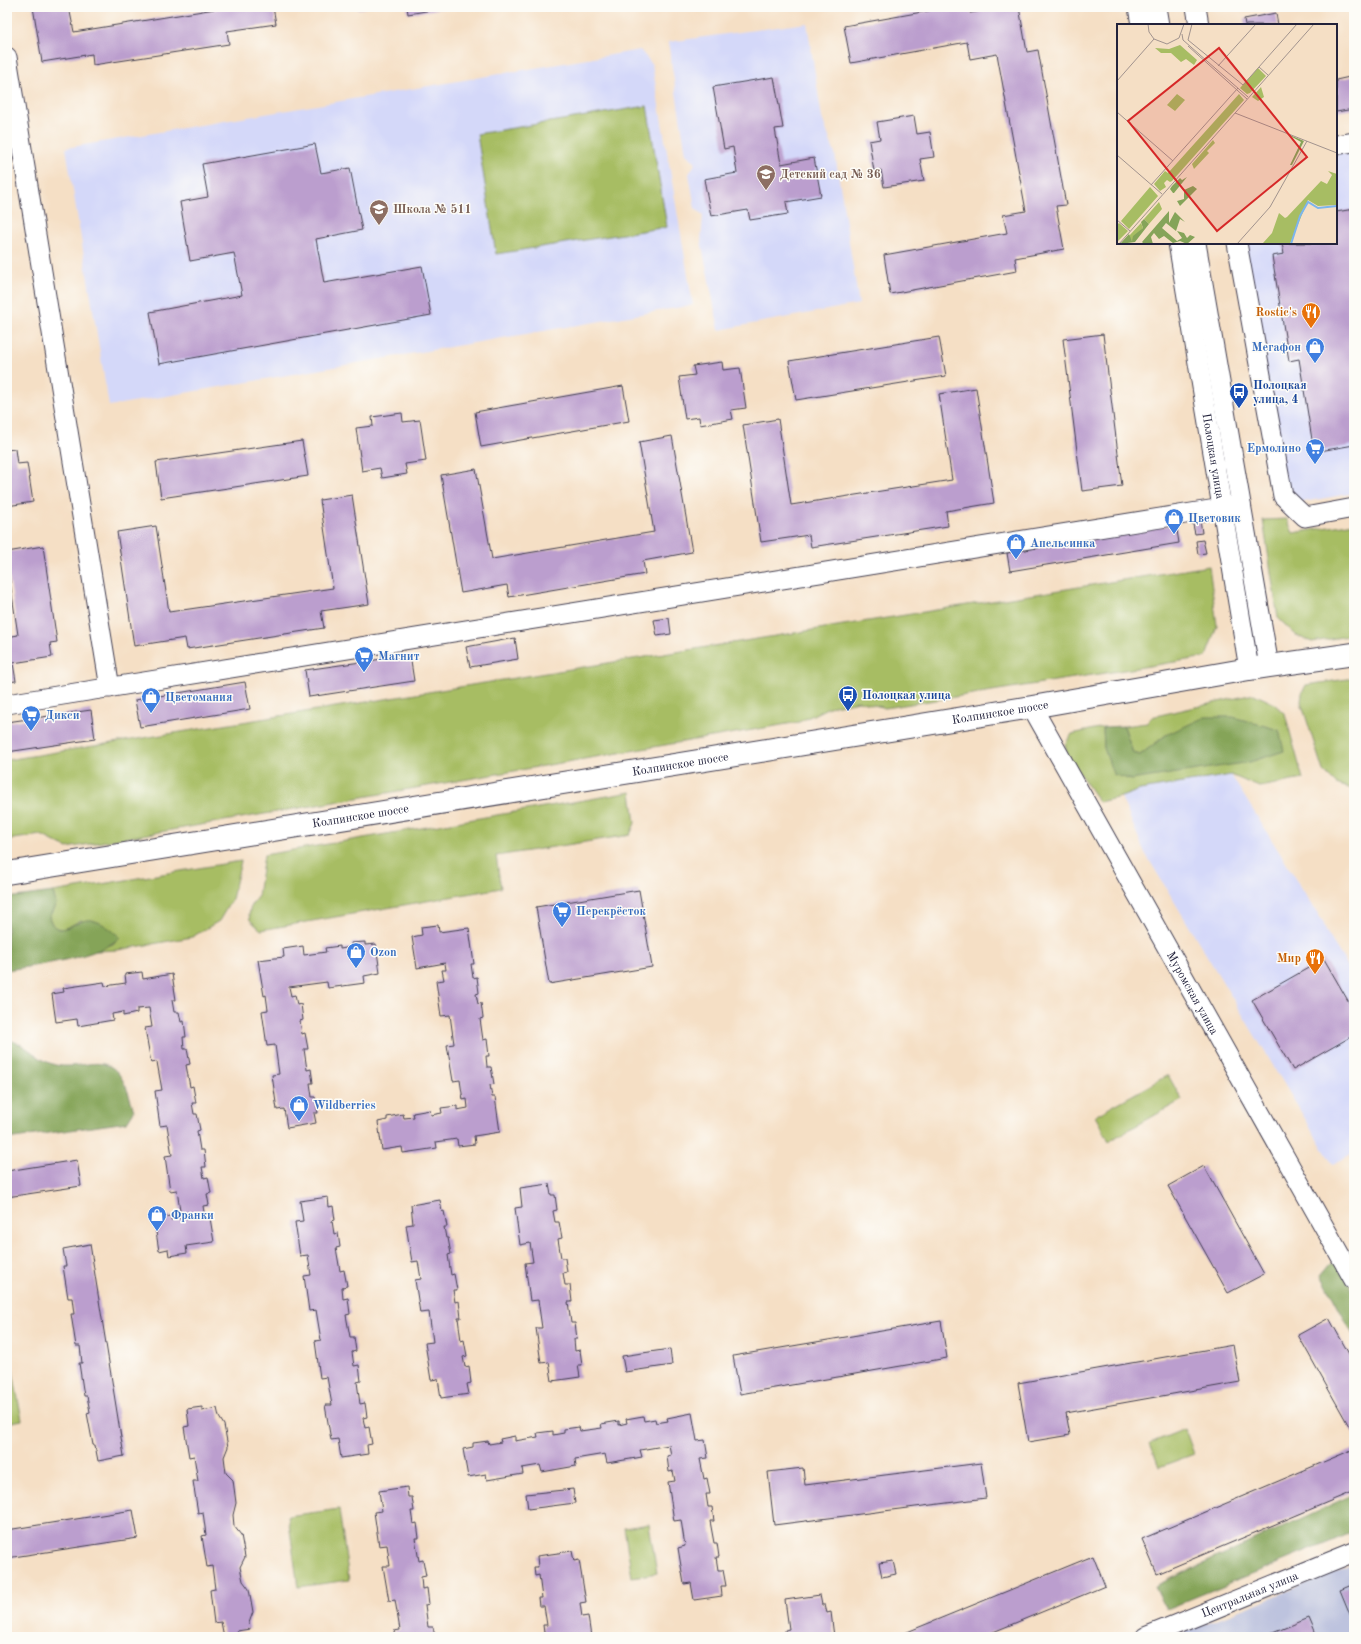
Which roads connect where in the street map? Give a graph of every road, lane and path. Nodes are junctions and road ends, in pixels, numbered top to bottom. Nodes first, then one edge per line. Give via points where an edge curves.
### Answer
1 (1138, 7) edge
2 (1156, 7) edge
3 (1196, 7) edge
4 (1141, 24) edge
5 (1159, 24) edge
6 (1199, 24) edge
7 (7, 57) edge
8 (1354, 142) edge
9 (1337, 145) edge
10 (1178, 244) edge
11 (1196, 244) edge
12 (1238, 244) edge
13 (1241, 505) junction
14 (1354, 508) edge
15 (1222, 509) junction
16 (1354, 654) edge
17 (1259, 668) junction
18 (110, 688) junction
19 (7, 704) edge
20 (1032, 707) junction
21 (7, 873) edge
22 (1354, 1280) edge
23 (1354, 1552) edge
24 (1145, 1637) edge

1 - 4 street
2 - 5 street
3 - 6 street
7 - 18 street
8 - 9 street
10 - 15 street, Полоцкая улица
11 - 13 street, Полоцкая улица
12 - 14 street via 1283,496 1305,517
13 - 15 street
13 - 17 street, Полоцкая улица
15 - 17 street, Полоцкая улица
15 - 18 street
16 - 17 main road, Колпинское шоссе
17 - 20 main road, Колпинское шоссе
18 - 19 street
20 - 21 main road, Колпинское шоссе
20 - 22 street, Муромская улица
23 - 24 street, Центральная улица

